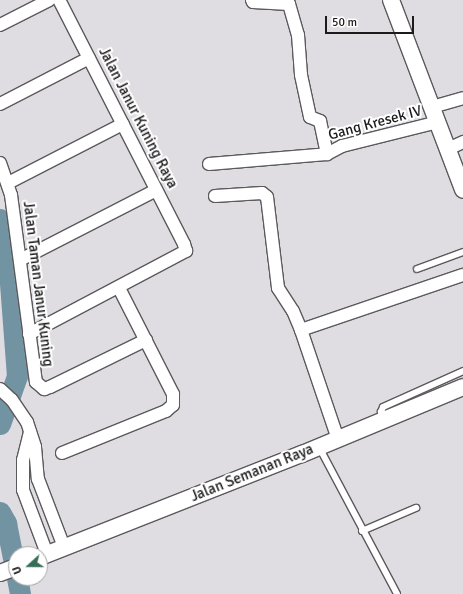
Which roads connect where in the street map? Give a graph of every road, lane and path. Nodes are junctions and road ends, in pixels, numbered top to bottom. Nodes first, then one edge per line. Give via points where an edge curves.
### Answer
1 (49, 0) edge
2 (59, 0) edge
3 (252, 0) edge
4 (392, 0) edge
5 (0, 25) edge
6 (89, 58) junction
7 (463, 98) edge
8 (0, 104) edge
9 (432, 107) junction
10 (438, 122) junction
11 (123, 124) junction
12 (463, 142) edge
13 (448, 149) junction
14 (327, 154) junction
15 (0, 163) edge
16 (209, 164) dead end
17 (8, 183) junction
18 (156, 190) junction
19 (463, 190) edge
20 (215, 196) dead end
21 (463, 252) edge
22 (20, 260) junction
23 (417, 269) dead end
24 (463, 275) edge
25 (119, 288) junction
26 (301, 330) junction
27 (29, 334) junction
28 (146, 340) junction
29 (463, 371) edge
30 (463, 387) edge
31 (0, 389) edge
32 (385, 420) junction
33 (30, 432) junction
34 (338, 439) junction
35 (318, 447) junction
36 (62, 453) dead end
37 (44, 497) junction
38 (27, 503) junction
39 (416, 508) dead end
40 (362, 531) junction
41 (40, 546) edge
42 (64, 547) junction
43 (48, 554) edge
44 (397, 594) edge

1 - 5 street
2 - 6 street, Jalan Janur Kuning Raya
3 - 14 street, Gang Kresek IV via 289,4 298,35 301,75 310,117 320,121
4 - 9 street
6 - 8 street
6 - 11 street, Jalan Janur Kuning Raya
7 - 9 street
9 - 10 street
10 - 13 street
10 - 14 street, Gang Kresek IV via 342,146
11 - 17 street
11 - 18 street, Jalan Janur Kuning Raya
12 - 13 street
13 - 19 street
14 - 16 street
15 - 17 street, Jalan Taman Janur Kuning
17 - 22 street, Jalan Taman Janur Kuning
18 - 22 street
18 - 25 street, Jalan Janur Kuning Raya via 186,251
20 - 26 street via 262,193 266,197 278,288 293,311
21 - 23 lane
22 - 27 street, Jalan Taman Janur Kuning
24 - 26 street
25 - 27 street
25 - 28 street
26 - 34 street
27 - 28 street, Jalan Taman Janur Kuning via 33,376 44,389
28 - 36 street via 173,394 173,405 166,411
29 - 32 lane via 383,407 381,412
30 - 32 street, Jalan Semanan Raya
31 - 33 street via 21,411
32 - 34 street, Jalan Semanan Raya
33 - 37 street via 35,447 38,479
33 - 38 street via 22,475
34 - 35 street, Jalan Semanan Raya
35 - 40 lane
35 - 42 street, Jalan Semanan Raya
37 - 38 street
37 - 42 street
38 - 41 street
39 - 40 lane
40 - 44 lane
42 - 43 street, Jalan Semanan Raya

